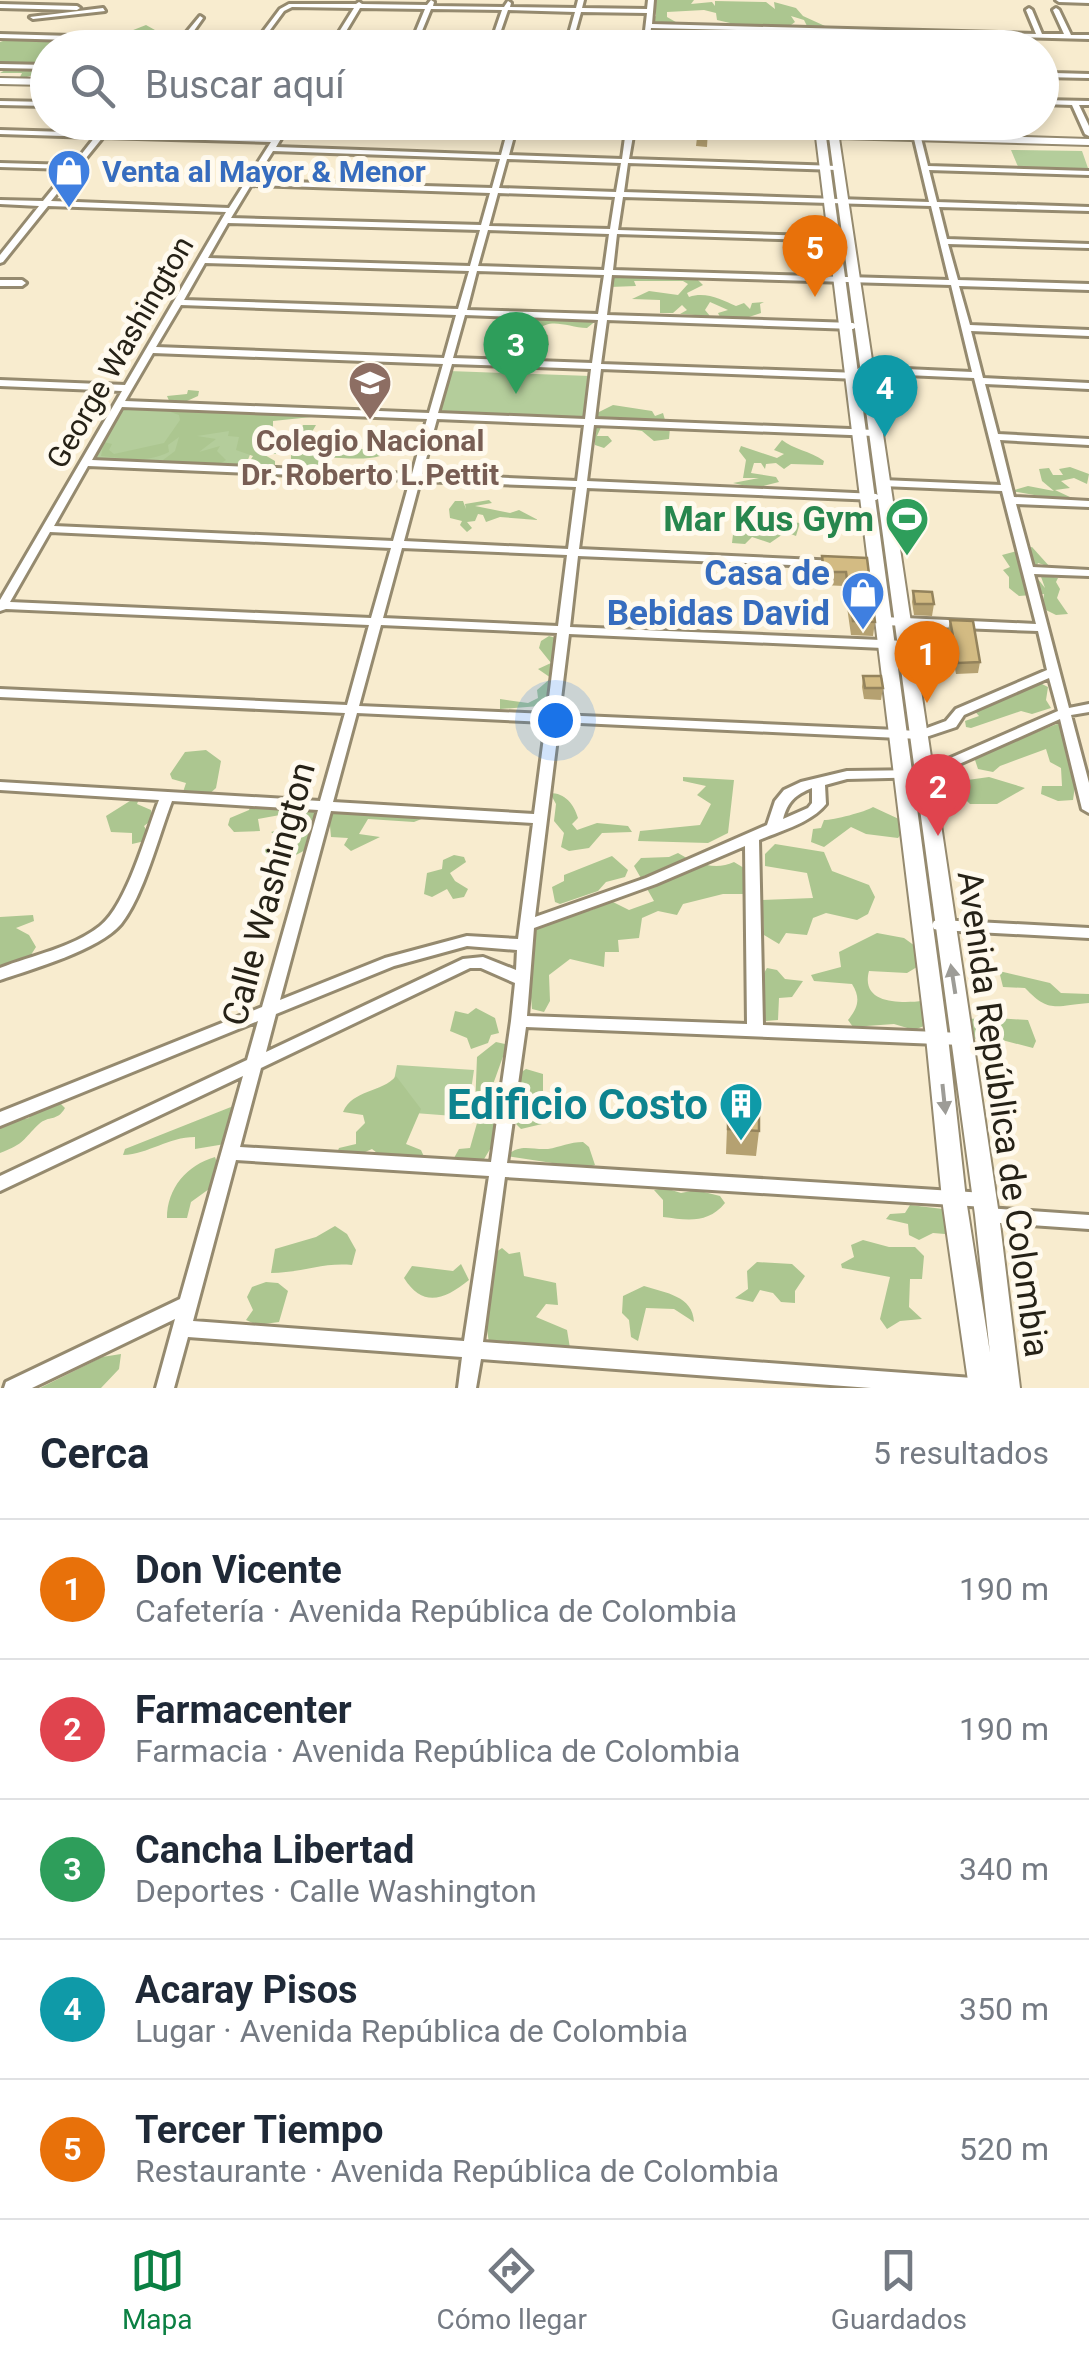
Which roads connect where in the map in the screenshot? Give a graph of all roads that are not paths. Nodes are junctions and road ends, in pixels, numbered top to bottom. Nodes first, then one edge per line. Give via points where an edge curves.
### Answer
1 (652, 0) edge
2 (1058, 0) edge
3 (1089, 1) edge
4 (340, 2) edge
5 (290, 3) edge
6 (431, 3) edge
7 (358, 4) junction
8 (507, 4) edge
9 (580, 4) edge
10 (0, 6) edge
11 (76, 8) dead end
12 (103, 10) dead end
13 (1030, 10) dead end
14 (1056, 10) dead end
15 (650, 11) junction
16 (42, 12) junction
17 (200, 18) dead end
18 (648, 26) junction
19 (740, 28) joint
20 (191, 30) edge
21 (267, 30) edge
22 (343, 30) edge
23 (420, 30) edge
24 (498, 30) edge
25 (573, 30) edge
26 (648, 30) edge
27 (814, 30) edge
28 (1035, 30) edge
29 (0, 36) edge
30 (24, 36) junction
31 (30, 36) edge
32 (1059, 36) edge
33 (1068, 36) junction
34 (1089, 37) edge
35 (0, 66) edge
36 (30, 67) edge
37 (1059, 75) edge
38 (1089, 76) edge
39 (0, 81) edge
40 (30, 82) edge
41 (1059, 102) edge
42 (1075, 102) junction
43 (0, 103) edge
44 (1089, 103) edge
45 (30, 104) edge
46 (0, 132) edge
47 (30, 133) edge
48 (1089, 134) edge
49 (96, 140) edge
50 (186, 140) edge
51 (275, 140) edge
52 (509, 140) edge
53 (631, 140) edge
54 (830, 140) edge
55 (918, 140) edge
56 (1003, 140) edge
57 (1089, 142) edge
58 (272, 145) junction
59 (504, 157) junction
60 (624, 161) junction
61 (0, 165) edge
62 (74, 167) junction
63 (832, 168) junction
64 (925, 168) junction
65 (1089, 173) edge
66 (248, 184) junction
67 (495, 190) junction
68 (619, 195) junction
69 (836, 200) junction
70 (0, 202) edge
71 (45, 203) junction
72 (934, 204) junction
73 (1089, 209) edge
74 (228, 215) junction
75 (484, 229) junction
76 (613, 233) junction
77 (840, 239) junction
78 (944, 241) junction
79 (1089, 246) edge
80 (0, 260) edge
81 (202, 260) junction
82 (474, 267) junction
83 (608, 272) junction
84 (845, 278) junction
85 (954, 282) junction
86 (0, 283) edge
87 (22, 284) dead end
88 (1089, 288) edge
89 (178, 302) junction
90 (461, 312) junction
91 (604, 317) junction
92 (852, 326) junction
93 (966, 328) junction
94 (1089, 333) edge
95 (150, 350) junction
96 (448, 360) junction
97 (598, 367) junction
98 (859, 373) junction
99 (979, 378) junction
100 (0, 383) edge
101 (1089, 386) edge
102 (127, 388) junction
103 (118, 404) junction
104 (432, 416) junction
105 (592, 421) junction
106 (867, 432) junction
107 (994, 437) junction
108 (1089, 442) edge
109 (84, 462) junction
110 (416, 476) junction
111 (582, 483) junction
112 (877, 492) junction
113 (1009, 494) junction
114 (1089, 504) edge
115 (46, 530) junction
116 (396, 546) junction
117 (576, 554) junction
118 (884, 566) junction
119 (1028, 570) junction
120 (1089, 573) edge
121 (1, 607) edge
122 (376, 620) junction
123 (893, 622) junction
124 (1043, 628) junction
125 (565, 630) junction
126 (896, 644) junction
127 (1054, 672) junction
128 (0, 693) edge
129 (1089, 708) edge
130 (351, 709) junction
131 (1066, 712) junction
132 (554, 717) junction
133 (898, 734) junction
134 (920, 735) junction
135 (903, 774) junction
136 (925, 774) junction
137 (818, 781) junction
138 (0, 786) edge
139 (168, 797) junction
140 (1088, 805) edge
141 (324, 806) junction
142 (541, 819) junction
143 (773, 830) junction
144 (752, 837) junction
145 (922, 924) junction
146 (527, 925) junction
147 (945, 926) junction
148 (1089, 933) edge
149 (526, 945) junction
150 (0, 974) edge
151 (523, 980) junction
152 (267, 1012) junction
153 (520, 1020) junction
154 (755, 1029) junction
155 (938, 1037) junction
156 (962, 1038) junction
157 (253, 1066) junction
158 (0, 1119) edge
159 (230, 1152) junction
160 (496, 1172) junction
161 (0, 1184) edge
162 (954, 1199) junction
163 (986, 1208) junction
164 (1089, 1222) edge
165 (188, 1304) junction
166 (182, 1328) junction
167 (471, 1350) junction
168 (13, 1388) edge
169 (165, 1388) edge
170 (466, 1388) edge
171 (984, 1388) edge
172 (1008, 1388) edge

1 - 15 street
2 - 3 street
4 - 5 street
4 - 7 street
5 - 21 street
6 - 7 street
6 - 8 street
6 - 23 street
7 - 22 street
8 - 9 street
8 - 24 street
9 - 15 street
9 - 25 street
10 - 16 street
11 - 16 street
12 - 16 street
13 - 28 street
14 - 33 street
15 - 18 street
16 - 30 street
17 - 20 street
18 - 19 street
18 - 26 street
19 - 27 street
29 - 30 street
30 - 31 street
32 - 33 street
33 - 34 street
35 - 36 street
37 - 38 street
39 - 40 street
41 - 42 street
42 - 44 street
42 - 48 street
43 - 45 street
46 - 47 street
49 - 62 street
50 - 58 street
51 - 58 street, George Washington
52 - 59 street, Calle Washington
53 - 60 street
54 - 63 street, Avenida República de Colombia
55 - 64 street
56 - 57 street
58 - 59 street
58 - 66 street, George Washington
59 - 60 street
59 - 67 street, Calle Washington
60 - 63 street
60 - 68 street
61 - 62 street
62 - 71 street
63 - 69 street, Avenida República de Colombia
64 - 65 street
64 - 72 street
66 - 67 street
66 - 74 street, George Washington
67 - 68 street
67 - 75 street, Calle Washington
68 - 69 street
68 - 76 street
69 - 72 street
69 - 77 street, Avenida República de Colombia
70 - 71 street
71 - 74 street
71 - 80 street
72 - 73 street
72 - 78 street
74 - 75 street
74 - 81 street, George Washington
75 - 76 street
75 - 82 street, Calle Washington
76 - 77 street
76 - 83 street
77 - 84 street, Avenida República de Colombia
78 - 79 street
78 - 85 street
81 - 82 street
81 - 89 street, George Washington
82 - 83 street
82 - 90 street, Calle Washington
83 - 84 street
83 - 91 street
84 - 85 street
84 - 92 street, Avenida República de Colombia
85 - 88 street
85 - 93 street
86 - 87 street
89 - 90 street
89 - 95 street, George Washington
90 - 91 street
90 - 96 street, Calle Washington
91 - 92 street
91 - 97 street
92 - 98 street, Avenida República de Colombia
93 - 94 street
93 - 99 street
95 - 96 street
95 - 102 street, George Washington
96 - 97 street
96 - 104 street, Calle Washington
97 - 98 street
97 - 105 street
98 - 99 street
98 - 106 street, Avenida República de Colombia
99 - 101 street
99 - 107 street
100 - 102 street
102 - 103 street, George Washington
103 - 104 street
103 - 109 street, George Washington
104 - 105 street
104 - 110 street, Calle Washington
105 - 106 street
105 - 111 street
106 - 112 street, Avenida República de Colombia
107 - 108 street
107 - 113 street
109 - 110 street
109 - 115 street, George Washington
110 - 111 street
110 - 116 street, Calle Washington
111 - 112 street
111 - 117 street
112 - 113 street
112 - 118 street, Avenida República de Colombia
113 - 114 street
113 - 119 street
115 - 116 street
115 - 121 street, George Washington
116 - 117 street
116 - 122 street, Calle Washington
117 - 118 street
117 - 125 street
118 - 123 street, Avenida República de Colombia
119 - 120 street
119 - 124 street
121 - 122 street
122 - 125 street
122 - 130 street, Calle Washington
123 - 124 street
123 - 126 street, Avenida República de Colombia
124 - 127 street
125 - 126 street
125 - 132 street
126 - 133 street, Avenida República de Colombia
126 - 134 street, Avenida República de Colombia
127 - 131 street
127 - 134 street
128 - 130 street
129 - 131 street
130 - 132 street
130 - 141 street, Calle Washington
131 - 136 street
131 - 140 street
132 - 133 street
132 - 142 street
133 - 134 street
133 - 135 street, Avenida República de Colombia
134 - 136 street, Avenida República de Colombia
135 - 136 street
135 - 137 street
135 - 145 street, Avenida República de Colombia
136 - 147 street, Avenida República de Colombia
137 - 143 street via 789,793
137 - 143 street via 818,804
138 - 139 street
139 - 141 street
139 - 150 street via 114,922
141 - 142 street
141 - 152 street, Calle Washington
142 - 146 street
143 - 144 street
144 - 146 street
144 - 154 street
145 - 147 street
145 - 155 street, Avenida República de Colombia
146 - 149 street
147 - 148 street
156 -> 147 street, Avenida República de Colombia
149 - 151 street
149 - 152 street via 446,944
151 - 153 street
151 - 157 street via 483,962 468,963
152 - 157 street, Calle Washington
152 - 158 street
153 - 154 street
153 - 160 street
154 - 155 street
155 - 156 street
155 -> 162 street, Avenida República de Colombia
156 - 163 street, Avenida República de Colombia
157 - 159 street, Calle Washington
157 - 161 street
159 - 160 street
159 - 165 street, Calle Washington
160 - 162 street
160 - 167 street
162 - 163 street
162 - 171 street, Avenida República de Colombia
163 - 164 street
163 - 172 street, Avenida República de Colombia
165 - 166 street, Calle Washington
165 - 168 street
166 - 167 street
166 - 169 street, Calle Washington
167 - 170 street
167 - 171 street

